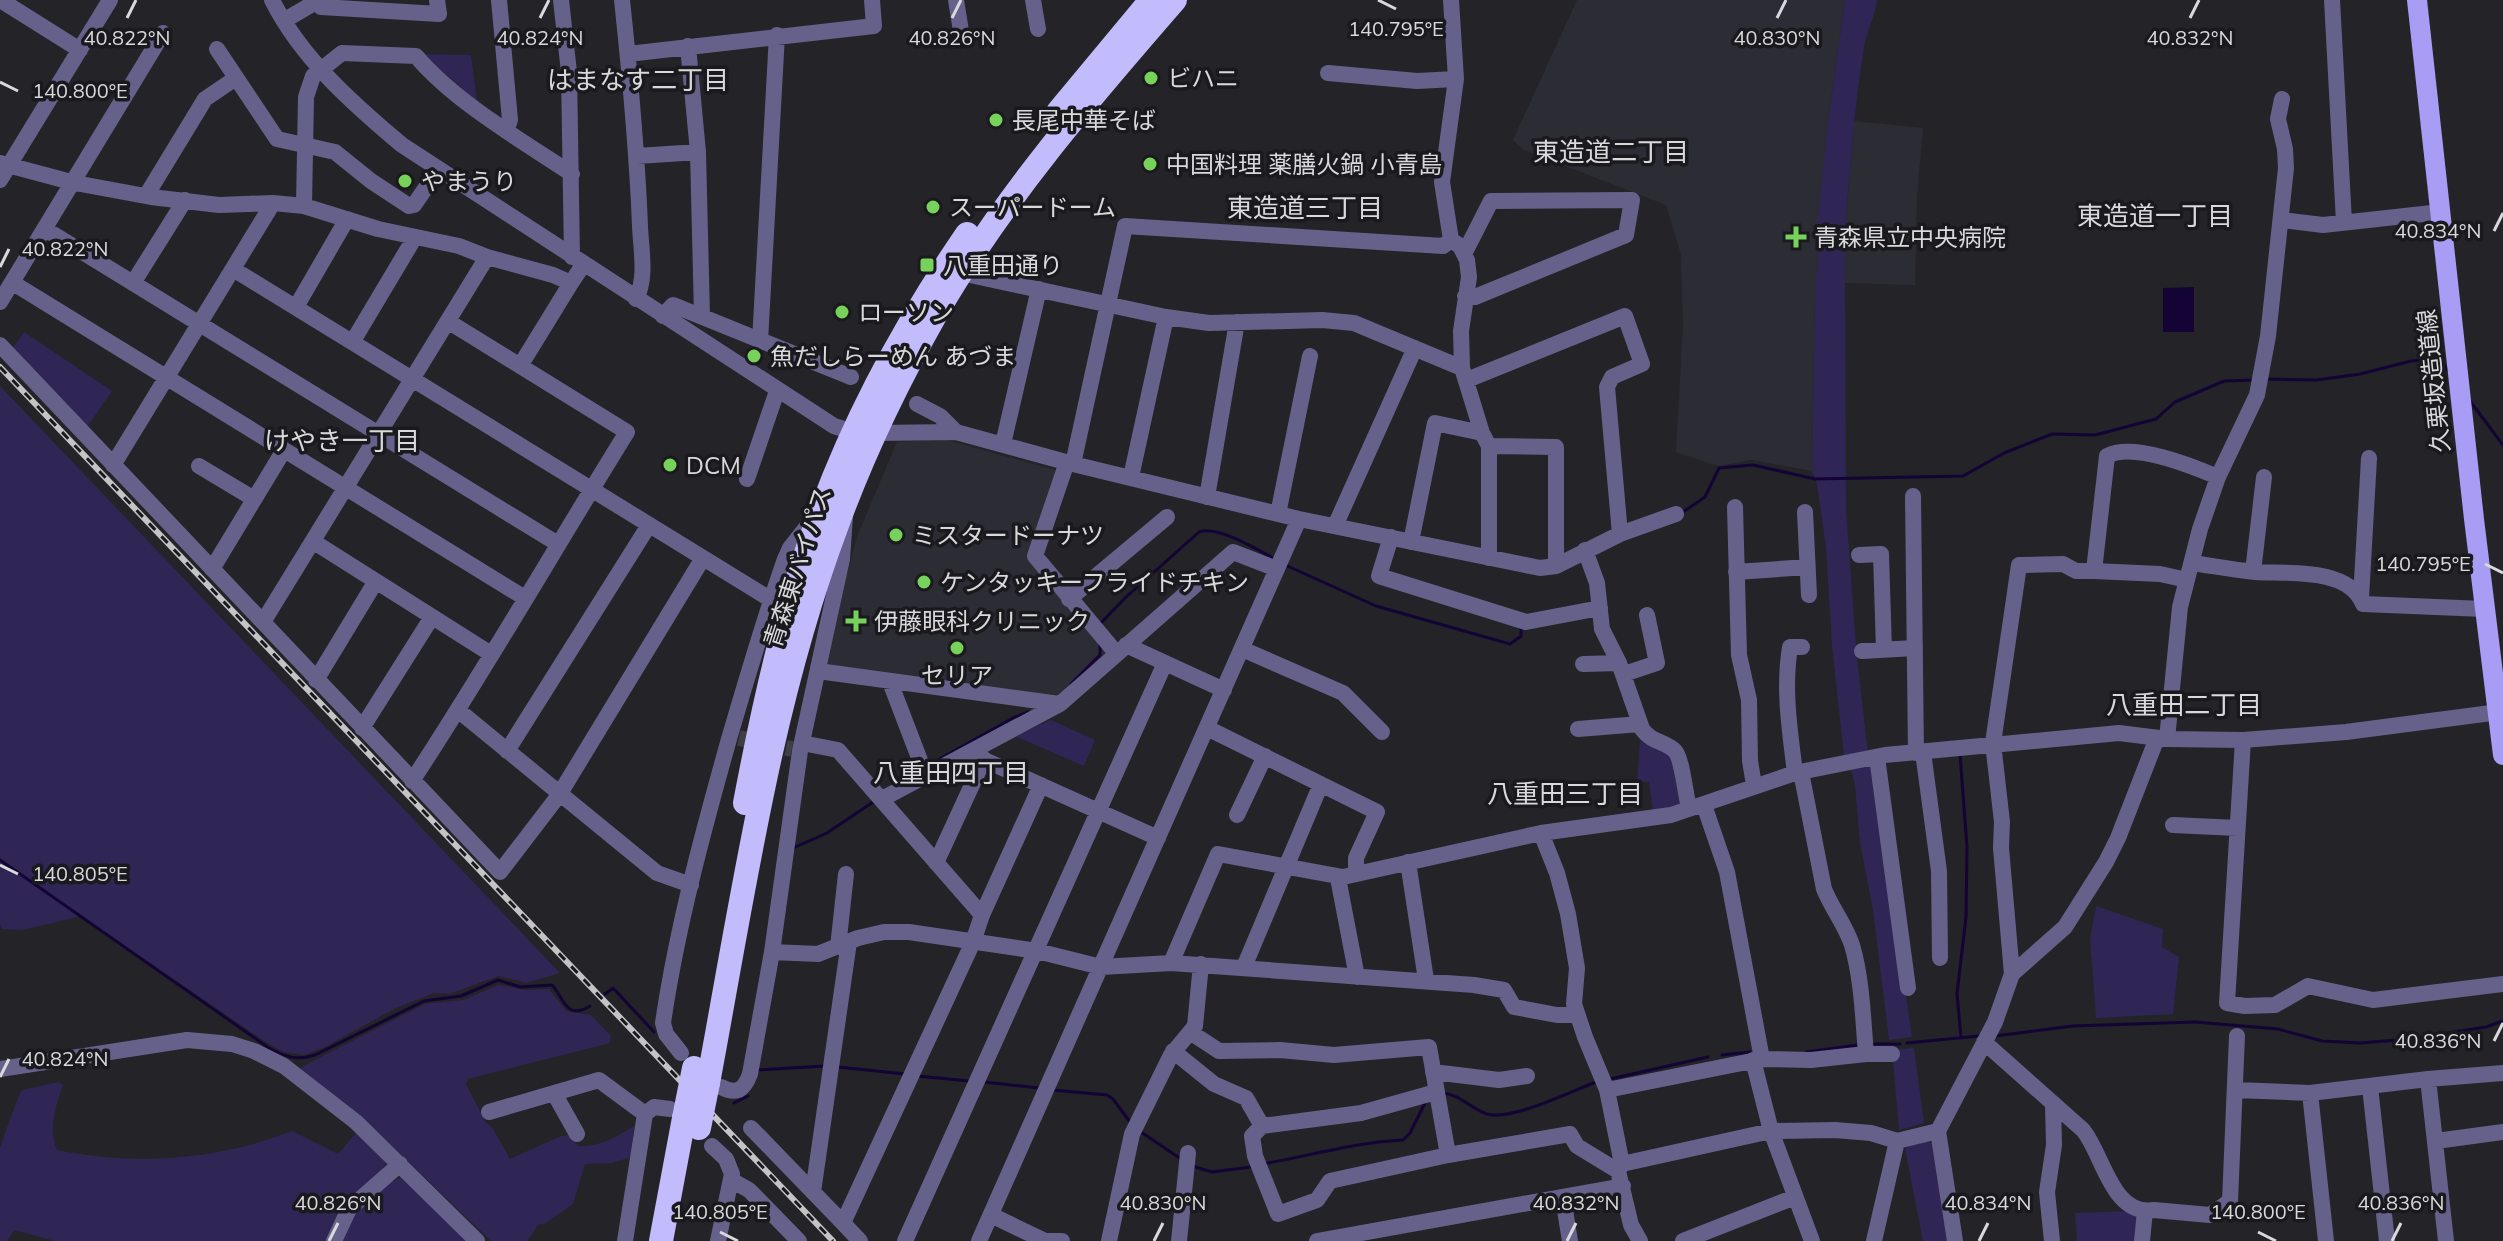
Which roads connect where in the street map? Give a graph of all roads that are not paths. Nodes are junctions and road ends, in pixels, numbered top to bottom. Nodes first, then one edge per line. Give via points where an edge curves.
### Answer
1 (110, 0) edge
2 (272, 0) edge
3 (437, 0) edge
4 (499, 0) edge
5 (561, 0) edge
6 (622, 0) edge
7 (872, 0) edge
8 (956, 0) edge
9 (1033, 0) edge
10 (1151, 0) edge
11 (1175, 0) edge
12 (1451, 0) edge
13 (2332, 0) edge
14 (2417, 0) edge
15 (314, 1) edge
16 (2, 2) edge
17 (285, 20) junction
18 (1038, 29) dead end
19 (961, 31) dead end
20 (163, 33) dead end
21 (777, 35) junction
22 (688, 46) junction
23 (217, 49) dead end
24 (80, 50) junction
25 (628, 54) junction
26 (321, 69) junction
27 (1328, 73) dead end
28 (236, 78) junction
29 (1456, 79) junction
30 (2282, 99) dead end
31 (506, 131) junction
32 (305, 147) junction
33 (698, 152) junction
34 (637, 156) junction
35 (3, 170) edge
36 (438, 170) junction
37 (572, 174) junction
38 (75, 183) junction
39 (146, 196) junction
40 (185, 200) junction
41 (273, 203) junction
42 (304, 206) junction
43 (2441, 212) junction
44 (347, 219) junction
45 (2282, 220) junction
46 (2344, 222) junction
47 (45, 229) junction
48 (415, 237) junction
49 (1451, 240) junction
50 (1464, 254) junction
51 (487, 257) junction
52 (577, 261) junction
53 (233, 269) junction
54 (961, 273) junction
55 (13, 283) junction
56 (133, 283) junction
57 (571, 283) junction
58 (1039, 289) junction
59 (1465, 296) junction
60 (636, 299) junction
61 (0, 302) edge
62 (1109, 305) junction
63 (296, 307) junction
64 (663, 316) junction
65 (702, 316) junction
66 (1166, 317) junction
67 (449, 322) junction
68 (1237, 322) junction
69 (199, 324) junction
70 (353, 341) junction
71 (760, 341) junction
72 (0, 345) edge
73 (1415, 348) junction
74 (1310, 356) dead end
75 (520, 366) junction
76 (1464, 374) junction
77 (167, 377) junction
78 (851, 377) dead end
79 (414, 379) junction
80 (777, 391) junction
81 (917, 404) dead end
82 (956, 432) junction
83 (864, 433) junction
84 (380, 434) junction
85 (1486, 440) junction
86 (1003, 444) junction
87 (284, 450) junction
88 (2369, 458) dead end
89 (1070, 463) junction
90 (113, 465) junction
91 (199, 466) dead end
92 (1131, 477) junction
93 (2218, 477) junction
94 (2264, 477) dead end
95 (747, 479) dead end
96 (347, 488) junction
97 (592, 488) junction
98 (1913, 496) dead end
99 (1207, 497) junction
100 (254, 499) junction
101 (1735, 507) dead end
102 (832, 508) junction
103 (1805, 512) dead end
104 (1278, 514) junction
105 (1676, 514) dead end
106 (1167, 517) dead end
107 (1299, 519) junction
108 (649, 525) junction
109 (1335, 526) junction
110 (1620, 534) junction
111 (1391, 537) junction
112 (314, 542) junction
113 (1411, 542) junction
114 (558, 544) junction
115 (1585, 550) junction
116 (1859, 555) dead end
117 (703, 558) junction
118 (1489, 558) junction
119 (2192, 563) junction
120 (1556, 566) junction
121 (1807, 567) junction
122 (212, 569) junction
123 (1277, 569) junction
124 (2094, 571) junction
125 (1736, 572) junction
126 (2253, 572) junction
127 (2187, 580) junction
128 (376, 581) junction
129 (1809, 595) dead end
130 (525, 598) junction
131 (2361, 598) junction
132 (770, 599) junction
133 (1069, 599) junction
134 (1600, 608) junction
135 (2484, 609) junction
136 (1647, 615) dead end
137 (432, 617) junction
138 (263, 622) junction
139 (2496, 636) edge
140 (1802, 647) dead end
141 (1915, 648) junction
142 (1242, 649) junction
143 (1122, 650) junction
144 (1884, 650) junction
145 (1862, 651) dead end
146 (491, 654) junction
147 (1165, 663) junction
148 (1583, 664) dead end
149 (1622, 668) junction
150 (818, 671) junction
151 (316, 680) junction
152 (890, 682) junction
153 (1224, 690) junction
154 (1060, 704) junction
155 (459, 711) junction
156 (2499, 712) junction
157 (1640, 724) junction
158 (362, 728) junction
159 (1207, 728) junction
160 (1578, 729) dead end
161 (1382, 732) dead end
162 (2162, 738) junction
163 (2243, 740) junction
164 (1993, 743) junction
165 (798, 748) junction
166 (507, 751) junction
167 (1919, 752) junction
168 (2503, 755) edge
169 (977, 756) junction
170 (1265, 756) junction
171 (1877, 757) junction
172 (1798, 773) junction
173 (926, 776) junction
174 (412, 781) junction
175 (1321, 784) junction
176 (1041, 785) junction
177 (1754, 785) junction
178 (559, 795) junction
179 (882, 799) junction
180 (1696, 807) junction
181 (1099, 810) junction
182 (1237, 815) dead end
183 (2173, 825) dead end
184 (2237, 828) junction
185 (1541, 833) junction
186 (1158, 838) junction
187 (1408, 862) junction
188 (936, 863) junction
189 (1286, 867) junction
190 (846, 874) dead end
191 (1356, 874) junction
192 (1338, 878) junction
193 (691, 885) junction
194 (982, 915) junction
195 (973, 942) junction
196 (843, 945) junction
197 (1037, 951) junction
198 (772, 952) junction
199 (1940, 958) dead end
200 (1171, 963) junction
201 (1201, 964) junction
202 (1101, 967) junction
203 (1244, 967) junction
204 (2012, 974) junction
205 (1357, 977) junction
206 (1426, 980) junction
207 (2503, 984) edge
208 (1908, 988) dead end
209 (1577, 1015) junction
210 (1190, 1032) junction
211 (2237, 1036) dead end
212 (1984, 1042) junction
213 (1173, 1051) junction
214 (1866, 1054) junction
215 (1892, 1054) dead end
216 (1757, 1059) junction
217 (0, 1069) edge
218 (1433, 1072) junction
219 (701, 1073) junction
220 (2503, 1073) edge
221 (1527, 1076) dead end
222 (2428, 1079) junction
223 (2370, 1087) junction
224 (1607, 1090) junction
225 (2236, 1090) junction
226 (1436, 1092) junction
227 (554, 1093) junction
228 (2310, 1093) junction
229 (2053, 1103) junction
230 (489, 1112) dead end
231 (645, 1114) junction
232 (692, 1125) junction
233 (1262, 1126) junction
234 (751, 1128) dead end
235 (1771, 1131) junction
236 (1938, 1131) junction
237 (2503, 1132) edge
238 (577, 1134) dead end
239 (1897, 1141) junction
240 (2436, 1141) junction
241 (1188, 1153) dead end
242 (1448, 1155) junction
243 (400, 1164) junction
244 (1621, 1174) junction
245 (731, 1180) junction
246 (813, 1192) junction
247 (1795, 1197) junction
248 (1563, 1198) junction
249 (2145, 1211) junction
250 (991, 1215) junction
251 (843, 1223) junction
252 (1403, 1234) edge
253 (334, 1241) edge
254 (477, 1241) edge
255 (625, 1241) edge
256 (661, 1241) edge
257 (678, 1241) edge
258 (718, 1241) edge
259 (799, 1241) edge
260 (860, 1241) edge
261 (905, 1241) edge
262 (979, 1241) edge
263 (1045, 1241) edge
264 (1062, 1241) edge
265 (1109, 1241) edge
266 (1179, 1241) edge
267 (1317, 1241) edge
268 (1570, 1241) edge
269 (1640, 1241) edge
270 (1683, 1241) edge
271 (1812, 1241) edge
272 (1874, 1241) edge
273 (1955, 1241) edge
274 (2052, 1241) edge
275 (2142, 1241) edge
276 (2326, 1241) edge
277 (2387, 1241) edge
278 (2446, 1241) edge

1 - 24 street
2 - 17 street
3 - 15 street via 439,14 321,7
4 - 31 street via 510,120
5 - 37 street
6 - 25 street
7 - 21 street via 874,26
8 - 19 street
9 - 18 street
10 - 83 highway, 青森東バイパス via 1034,141 939,275 897,345
11 - 54 highway, 青森東バイパス via 1055,141
12 - 29 street
13 - 46 street
14 - 43 main road, 久栗坂造道線
15 - 17 street
16 - 24 street
17 - 26 street
20 - 38 street
21 - 22 street
21 - 71 street
22 - 25 street
22 - 33 street
23 - 28 street
24 - 35 street
25 - 34 street
26 - 31 street via 342,53 416,56
26 - 32 street via 306,97
26 - 36 street via 369,118
27 - 29 street
28 - 32 street via 277,139
28 - 39 street via 205,99
29 - 49 street via 1442,182
30 - 45 street
31 - 37 street
32 - 36 street via 335,152 409,206
32 - 42 street
33 - 34 street
33 - 65 street
34 - 60 street via 642,270
35 - 38 street
36 - 52 street
37 - 52 street
38 - 39 street
38 - 47 street
39 - 40 street
40 - 41 street
40 - 56 street
41 - 42 street
41 - 53 street
42 - 44 street
43 - 46 street
43 - 135 main road, 久栗坂造道線
44 - 48 street
44 - 63 street
45 - 46 street
45 - 93 street via 2257,395
47 - 55 street
47 - 56 street
48 - 51 street
48 - 70 street
49 - 50 street
49 - 62 street via 1443,246 1125,226
50 - 59 street via 1469,277
50 - 59 street via 1491,201 1632,200 1626,235 1475,297
51 - 57 street
51 - 67 street
52 - 57 street
52 - 60 street
53 - 63 street
53 - 69 street
54 - 58 street
54 - 83 highway, 青森東バイパス
55 - 61 street
55 - 77 street
56 - 69 street
57 - 75 street
58 - 62 street
58 - 86 street
59 - 76 street
60 - 64 street
62 - 66 street
62 - 89 street
63 - 70 street
64 - 65 street via 673,305
64 - 80 street
65 - 71 street
66 - 68 street
66 - 92 street
67 - 75 street
67 - 79 street
68 - 73 street via 1354,323
68 - 99 street
69 - 77 street
69 - 84 street
70 - 79 street
71 - 78 street
72 - 90 street
73 - 76 street
73 - 109 street
74 - 104 street
75 - 97 street via 627,432
76 - 85 street
76 - 110 street via 1625,316 1642,364 1612,377 1607,387
77 - 87 street
77 - 90 street
79 - 84 street
79 - 97 street
80 - 83 street via 834,426
80 - 95 street
81 - 82 street
82 - 83 street
82 - 86 street
83 - 102 highway, 青森東バイパス
84 - 96 street
84 - 114 street
85 - 113 street via 1435,423
85 - 118 street
85 - 120 street via 1556,447
86 - 89 street
87 - 96 street
87 - 100 street
88 - 131 street
89 - 92 street
89 - 133 street via 1035,556
90 - 122 street
91 - 100 street
92 - 99 street
93 - 119 street
93 - 124 street via 2172,458 2116,451 2107,456
94 - 126 street
96 - 112 street
96 - 130 street
97 - 108 street
97 - 114 street
98 - 141 street
99 - 104 street
100 - 122 street
101 - 125 street
102 - 132 street via 790,548
102 - 150 street via 846,525
102 - 219 highway, 青森東バイパス
103 - 121 street
104 - 107 street
105 - 110 street
106 - 133 street
107 - 109 street
107 - 123 street
108 - 117 street
108 - 166 street
109 - 111 street
110 - 115 street
111 - 113 street
111 - 134 street via 1379,576 1526,622
112 - 128 street
112 - 138 street
113 - 118 street
114 - 130 street
115 - 120 street
115 - 134 street
116 - 144 street via 1881,554
117 - 132 street
117 - 178 street
118 - 120 street
119 - 126 street
119 - 127 street
121 - 125 street
121 - 129 street
122 - 138 street
123 - 142 street
123 - 143 street via 1233,552
124 - 127 street
124 - 164 street via 2063,564 2019,565
125 - 177 street
126 - 131 street via 2339,580
127 - 162 street
128 - 137 street
128 - 151 street
130 - 146 street
131 - 135 street via 2363,604
132 - 193 street
133 - 143 street
134 - 149 street via 1602,629
135 - 139 main road, 久栗坂造道線
136 - 149 street via 1657,663
137 - 146 street
137 - 158 street
138 - 151 street
139 - 156 main road, 久栗坂造道線
140 - 172 street via 1790,647 1787,667
141 - 144 street
141 - 167 street
142 - 153 street
142 - 161 street via 1343,693
143 - 147 street
143 - 154 street
144 - 145 street
146 - 155 street
147 - 153 street
147 - 181 street
148 - 149 street
149 - 157 street
150 - 152 street
150 - 165 street
151 - 158 street
152 - 154 street
152 - 173 street
153 - 159 street
154 - 169 street
155 - 166 street
155 - 174 street
156 - 163 street
156 - 168 main road, 久栗坂造道線
157 - 160 street
157 - 180 street via 1649,739 1674,749
158 - 174 street
159 - 170 street
159 - 186 street
162 - 163 street
162 - 164 street via 2119,733
162 - 204 street via 2106,862 2065,927
163 - 184 street
164 - 167 street
164 - 204 street
165 - 179 street via 838,750
165 - 198 street
166 - 178 street
167 - 171 street
167 - 199 street via 1939,871
169 - 173 street
169 - 176 street
169 - 188 street
170 - 175 street
170 - 182 street
171 - 172 street
171 - 208 street
172 - 177 street
172 - 214 street via 1824,889 1853,947
173 - 179 street
174 - 178 street via 500,872
175 - 189 street
175 - 191 street via 1377,812 1356,858
176 - 181 street
176 - 194 street
177 - 180 street
178 - 193 street via 657,873
179 - 188 street
180 - 185 street via 1625,823
180 - 216 street via 1727,872
181 - 186 street
181 - 197 street
183 - 184 street
184 - 207 street via 2227,1003 2275,1005 2308,986 2373,1000
185 - 187 street
185 - 209 street via 1568,914 1577,968
186 - 202 street
187 - 191 street
187 - 206 street
188 - 194 street
189 - 192 street
189 - 200 street via 1218,854
189 - 203 street
190 - 196 street
191 - 192 street
192 - 205 street
193 - 219 street via 663,1023 666,1034
194 - 195 street
195 - 196 street via 884,932
195 - 197 street
195 - 251 street
196 - 198 street via 818,954
196 - 246 street
197 - 202 street
197 - 261 street
198 - 219 street via 746,1086 731,1092
200 - 201 street
200 - 202 street
201 - 203 street
201 - 210 street
202 - 250 street
203 - 205 street
204 - 212 street
205 - 206 street
206 - 209 street via 1504,990 1514,1007
209 - 224 street
210 - 213 street
210 - 218 street via 1219,1051 1334,1055 1429,1047
211 - 225 street
212 - 229 street
212 - 236 street
213 - 233 street via 1214,1084 1246,1098
213 - 265 street via 1132,1134
214 - 215 street
214 - 216 street
216 - 224 street
216 - 235 street
217 - 243 street via 187,1040 232,1044 284,1066
218 - 221 street via 1499,1080
218 - 226 street
219 - 232 highway, 青森東バイパス, bridge
220 - 222 street
222 - 223 street
222 - 240 street
223 - 228 street
223 - 277 street
224 - 244 street
225 - 228 street
225 - 249 street via 2230,1201 2210,1215
226 - 233 street via 1361,1113
226 - 242 street
227 - 230 street
227 - 231 street via 602,1081
227 - 238 street
228 - 276 street
229 - 249 street via 2092,1141 2124,1203
229 - 274 street via 2047,1192
231 - 232 street via 654,1107
231 - 255 street
232 - 245 street via 730,1166
232 - 256 highway, 青森東バイパス
232 - 257 highway, 青森東バイパス
233 - 242 street via 1252,1136 1255,1156 1278,1214 1317,1200 1330,1181
234 - 246 street
235 - 239 street via 1835,1130
235 - 244 street
235 - 247 street
236 - 239 street
236 - 273 street
237 - 240 street
239 - 272 street
240 - 278 street
241 - 266 street
242 - 244 street via 1570,1134 1577,1146
243 - 253 street via 349,1209
243 - 254 street
244 - 248 street
244 - 269 street via 1631,1225
245 - 258 street
245 - 259 street via 749,1190
246 - 251 street
247 - 270 street
247 - 271 street
248 - 252 street
248 - 268 street
249 - 275 street
250 - 262 street
250 - 263 street
251 - 260 street
252 - 267 street
263 - 264 street

